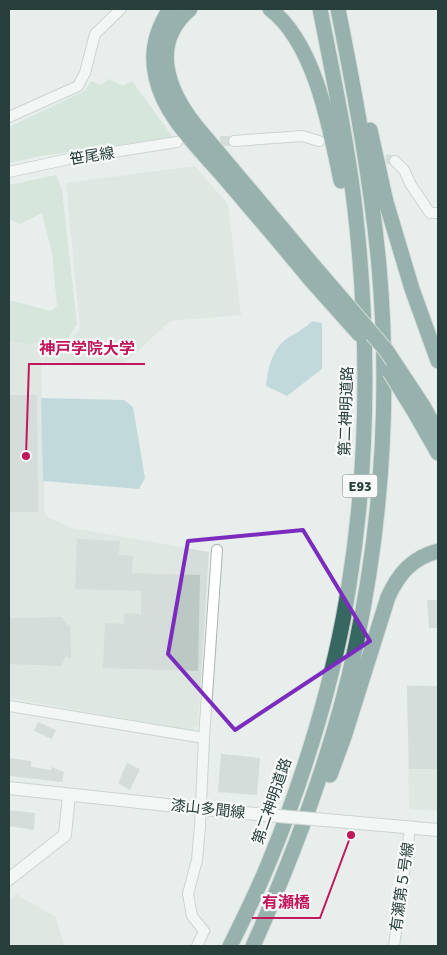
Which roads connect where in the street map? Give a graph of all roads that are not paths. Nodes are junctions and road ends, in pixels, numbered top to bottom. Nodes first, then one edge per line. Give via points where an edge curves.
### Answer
1 (121, 9) edge
2 (170, 9) edge
3 (190, 9) edge
4 (270, 9) edge
5 (320, 9) edge
6 (338, 9) edge
7 (342, 9) edge
8 (9, 117) edge
9 (234, 141) tunnel mouth
10 (319, 141) dead end
11 (176, 142) dead end
12 (395, 161) tunnel mouth
13 (9, 172) edge
14 (438, 213) edge
15 (314, 275) junction
16 (362, 303) junction
17 (438, 361) edge
18 (419, 408) junction
19 (438, 433) edge
20 (438, 453) edge
21 (217, 550) dead end
22 (438, 551) edge
23 (9, 706) edge
24 (204, 738) junction
25 (9, 788) edge
26 (69, 795) junction
27 (202, 809) junction
28 (410, 828) junction
29 (438, 830) edge
30 (9, 879) edge
31 (197, 946) edge
32 (230, 946) edge
33 (254, 946) edge
34 (394, 946) edge

1 - 8 street via 95,34 85,73 78,86
2 - 15 highway via 157,32 154,46 156,77 168,107 188,134
3 - 15 highway via 177,24 167,48 166,61 178,102
4 - 16 highway via 296,37 318,87 337,163
5 - 16 highway, 第二神明道路 / E93 via 354,208
6 - 33 highway, E93 via 365,158 379,268 383,396 380,476 367,590 340,708 308,810
7 - 17 highway via 386,202 412,290
9 - 10 street via 302,136
11 - 13 street, 笹尾線
12 - 14 street via 430,213
15 - 18 highway, bridge
16 - 32 highway, 第二神明道路 / E93 via 365,364 362,472 349,585 338,642 290,806 267,868
18 - 19 highway
18 - 20 highway
21 - 24 street
22 - 33 highway via 408,565 394,585 319,803 290,875
23 - 24 street
24 - 27 street
25 - 26 street, 漆山多聞線
26 - 27 street, 漆山多聞線
26 - 30 street via 65,835
27 - 28 street, 漆山多聞線, bridge
27 - 31 street via 197,860 188,894 192,916 204,931
28 - 29 street, 漆山多聞線
28 - 34 street, 有瀬第５号線

